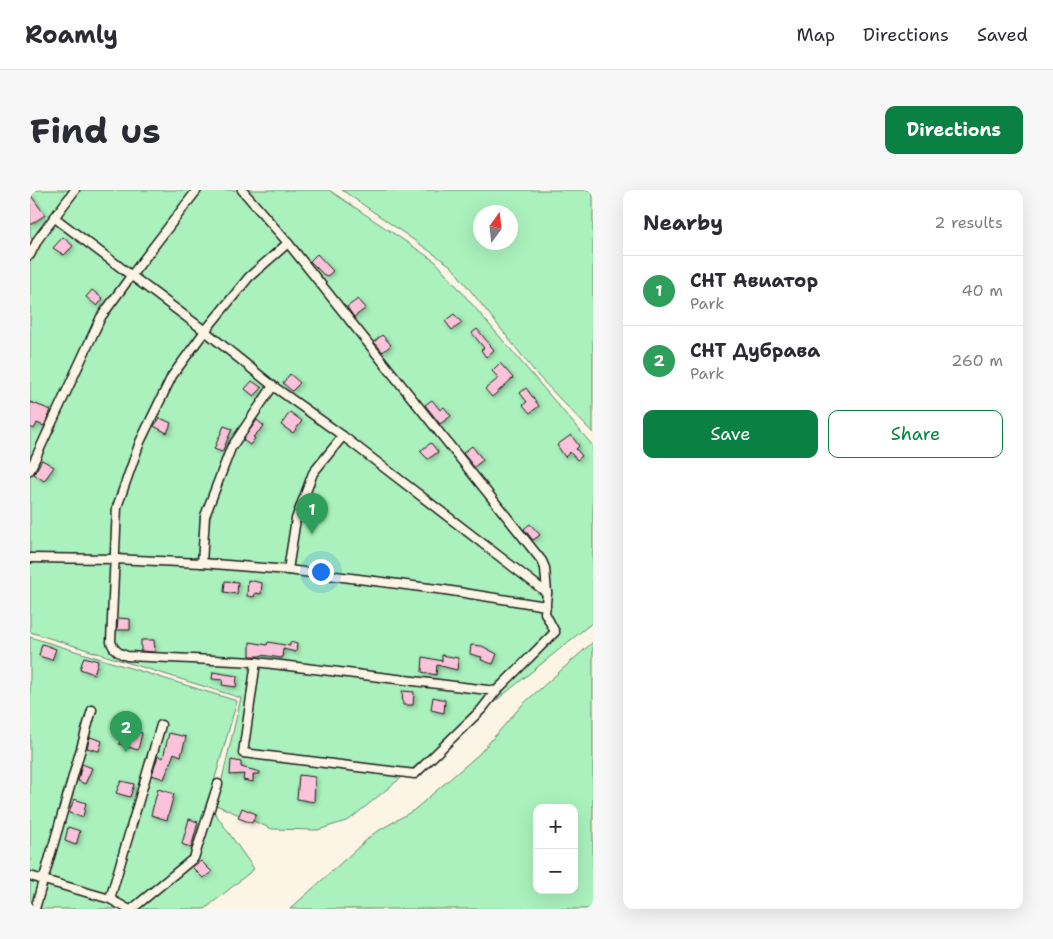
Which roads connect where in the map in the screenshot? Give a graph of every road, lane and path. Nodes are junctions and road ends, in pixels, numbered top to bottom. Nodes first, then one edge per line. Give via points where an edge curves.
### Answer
1 (75, 190) edge
2 (197, 190) edge
3 (242, 190) edge
4 (54, 218) junction
5 (288, 243) junction
6 (30, 256) edge
7 (131, 276) junction
8 (205, 330) junction
9 (273, 386) junction
10 (343, 436) junction
11 (30, 470) edge
12 (30, 558) edge
13 (114, 559) junction
14 (202, 564) junction
15 (288, 570) junction
16 (547, 593) junction
17 (546, 606) junction
18 (256, 662) junction
19 (496, 691) junction
20 (92, 710) dead end
21 (161, 726) dead end
22 (218, 784) dead end
23 (30, 876) edge
24 (44, 880) junction
25 (110, 899) junction
26 (35, 909) edge
27 (128, 909) edge
28 (132, 909) edge

1 - 4 street
2 - 7 street
3 - 5 street
4 - 6 street
4 - 7 street
5 - 8 street via 249,277
5 - 16 street via 542,561
7 - 8 street
7 - 11 street via 101,317
8 - 9 street
8 - 13 street via 172,376 140,442 116,507
9 - 10 street
9 - 14 street via 230,448 205,516
10 - 15 street via 313,473 296,519
10 - 16 street
12 - 13 street
13 - 14 street
13 - 18 street via 111,642 116,651 127,656
14 - 15 street
15 - 17 street
16 - 17 street
17 - 19 street via 545,613 555,632
18 - 19 street
18 - 19 street via 243,753 405,773 415,774 482,709
20 - 24 street
21 - 25 street
22 - 28 street via 194,858
23 - 24 street
24 - 25 street
24 - 26 street
25 - 27 street

